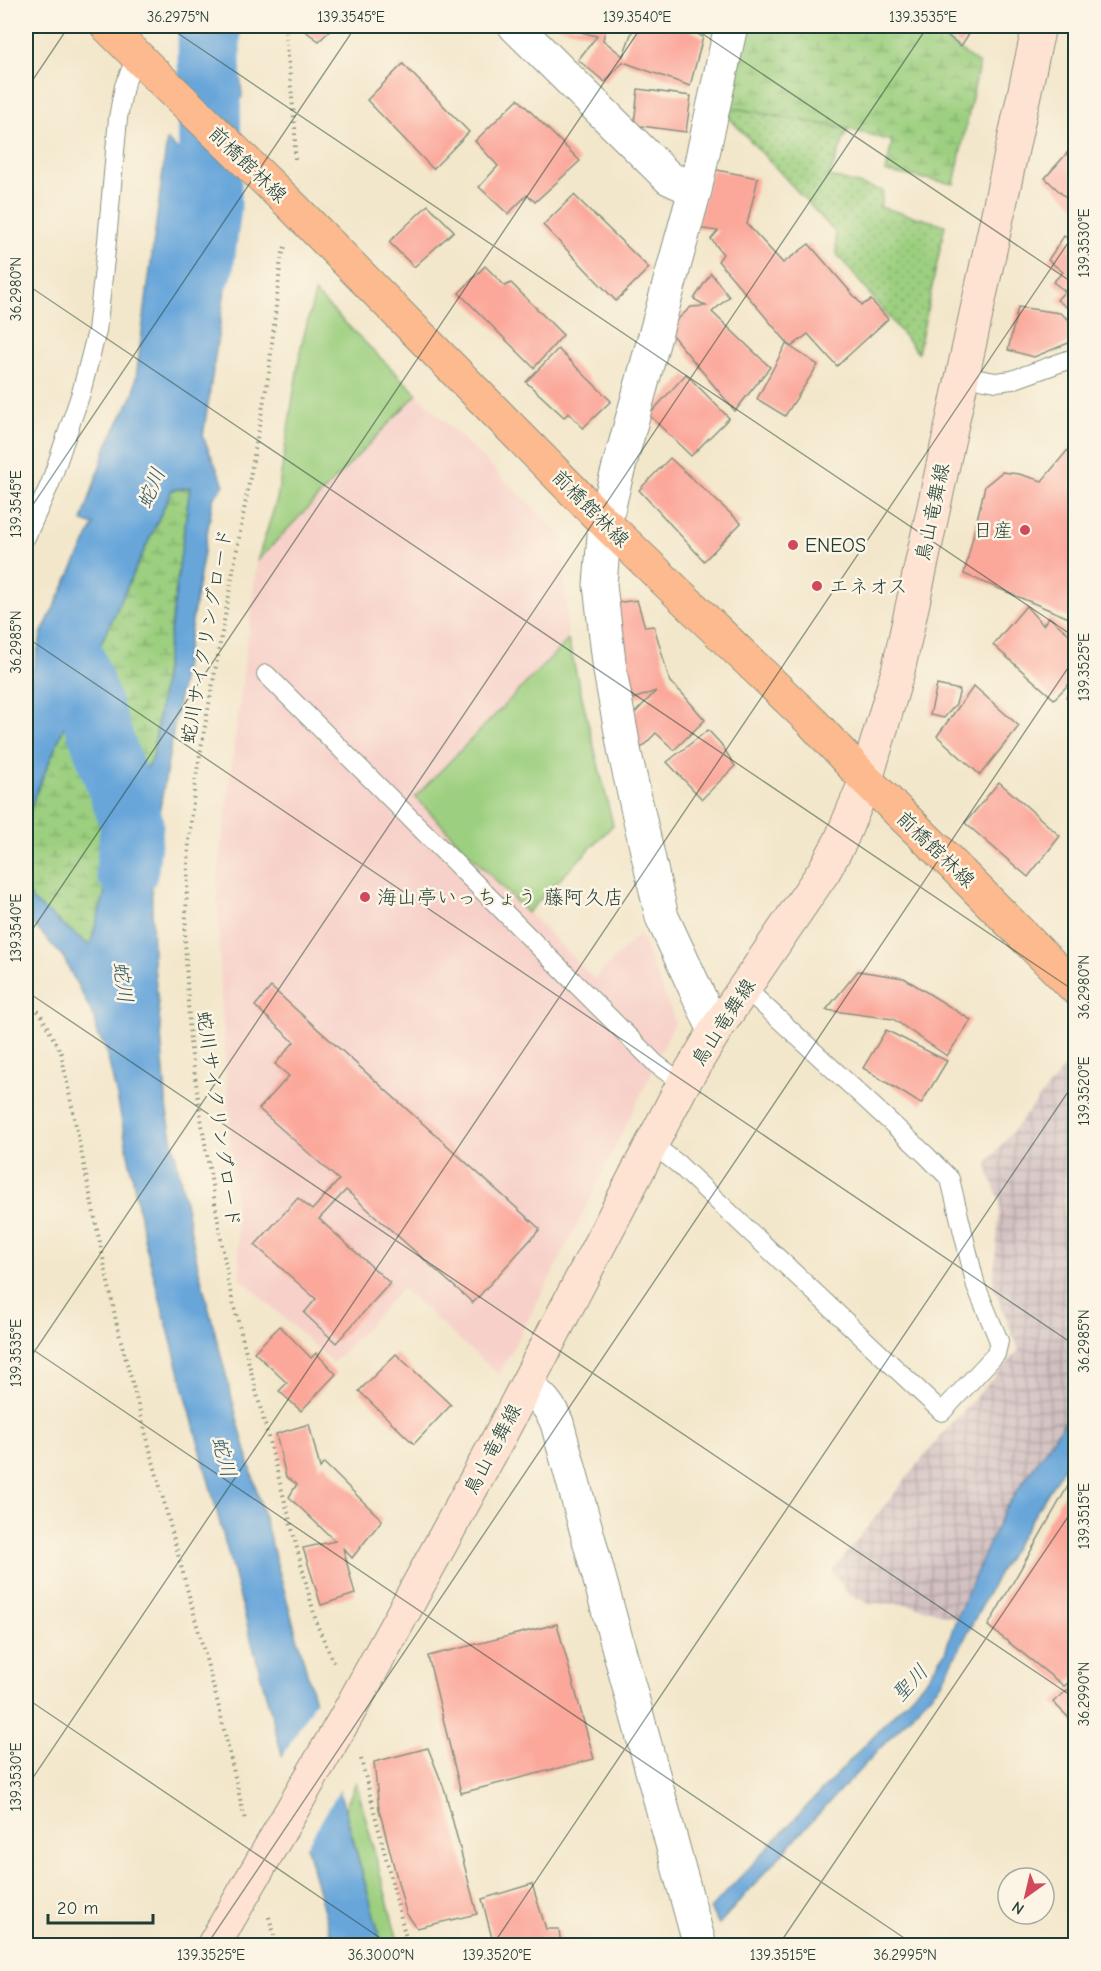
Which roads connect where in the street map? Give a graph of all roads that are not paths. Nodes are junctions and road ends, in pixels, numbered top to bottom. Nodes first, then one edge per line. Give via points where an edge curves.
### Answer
1 (107, 26) edge
2 (515, 26) edge
3 (731, 26) edge
4 (1039, 26) edge
5 (142, 61) junction
6 (695, 190) junction
7 (1076, 357) edge
8 (962, 376) junction
9 (605, 523) junction
10 (26, 537) edge
11 (266, 674) dead end
12 (866, 780) junction
13 (745, 988) junction
14 (1076, 989) edge
15 (715, 1031) junction
16 (683, 1084) junction
17 (652, 1144) junction
18 (526, 1386) junction
19 (213, 1946) edge
20 (700, 1946) edge

1 - 5 main road, 前橋館林線
2 - 6 street via 669,178
3 - 6 street
4 - 8 main road, 鳥山竜舞線
5 - 9 main road, 前橋館林線
5 - 10 lane via 124,87 118,118 97,331 50,484
6 - 9 street
7 - 8 lane via 1012,380 996,382
8 - 12 main road, 鳥山竜舞線 via 898,671
9 - 12 main road, 前橋館林線 via 812,722
9 - 15 street via 600,585 625,754 662,917
11 - 16 lane via 656,1065
12 - 13 main road, 鳥山竜舞線 via 824,871
12 - 14 main road, 前橋館林線
13 - 15 main road, 鳥山竜舞線
13 - 17 lane via 950,1179 976,1286 999,1341 996,1354 942,1412
15 - 16 main road, 鳥山竜舞線
16 - 17 main road, 鳥山竜舞線
17 - 18 main road, 鳥山竜舞線
18 - 19 main road, 鳥山竜舞線 via 340,1725
18 - 20 street via 541,1396 557,1423

